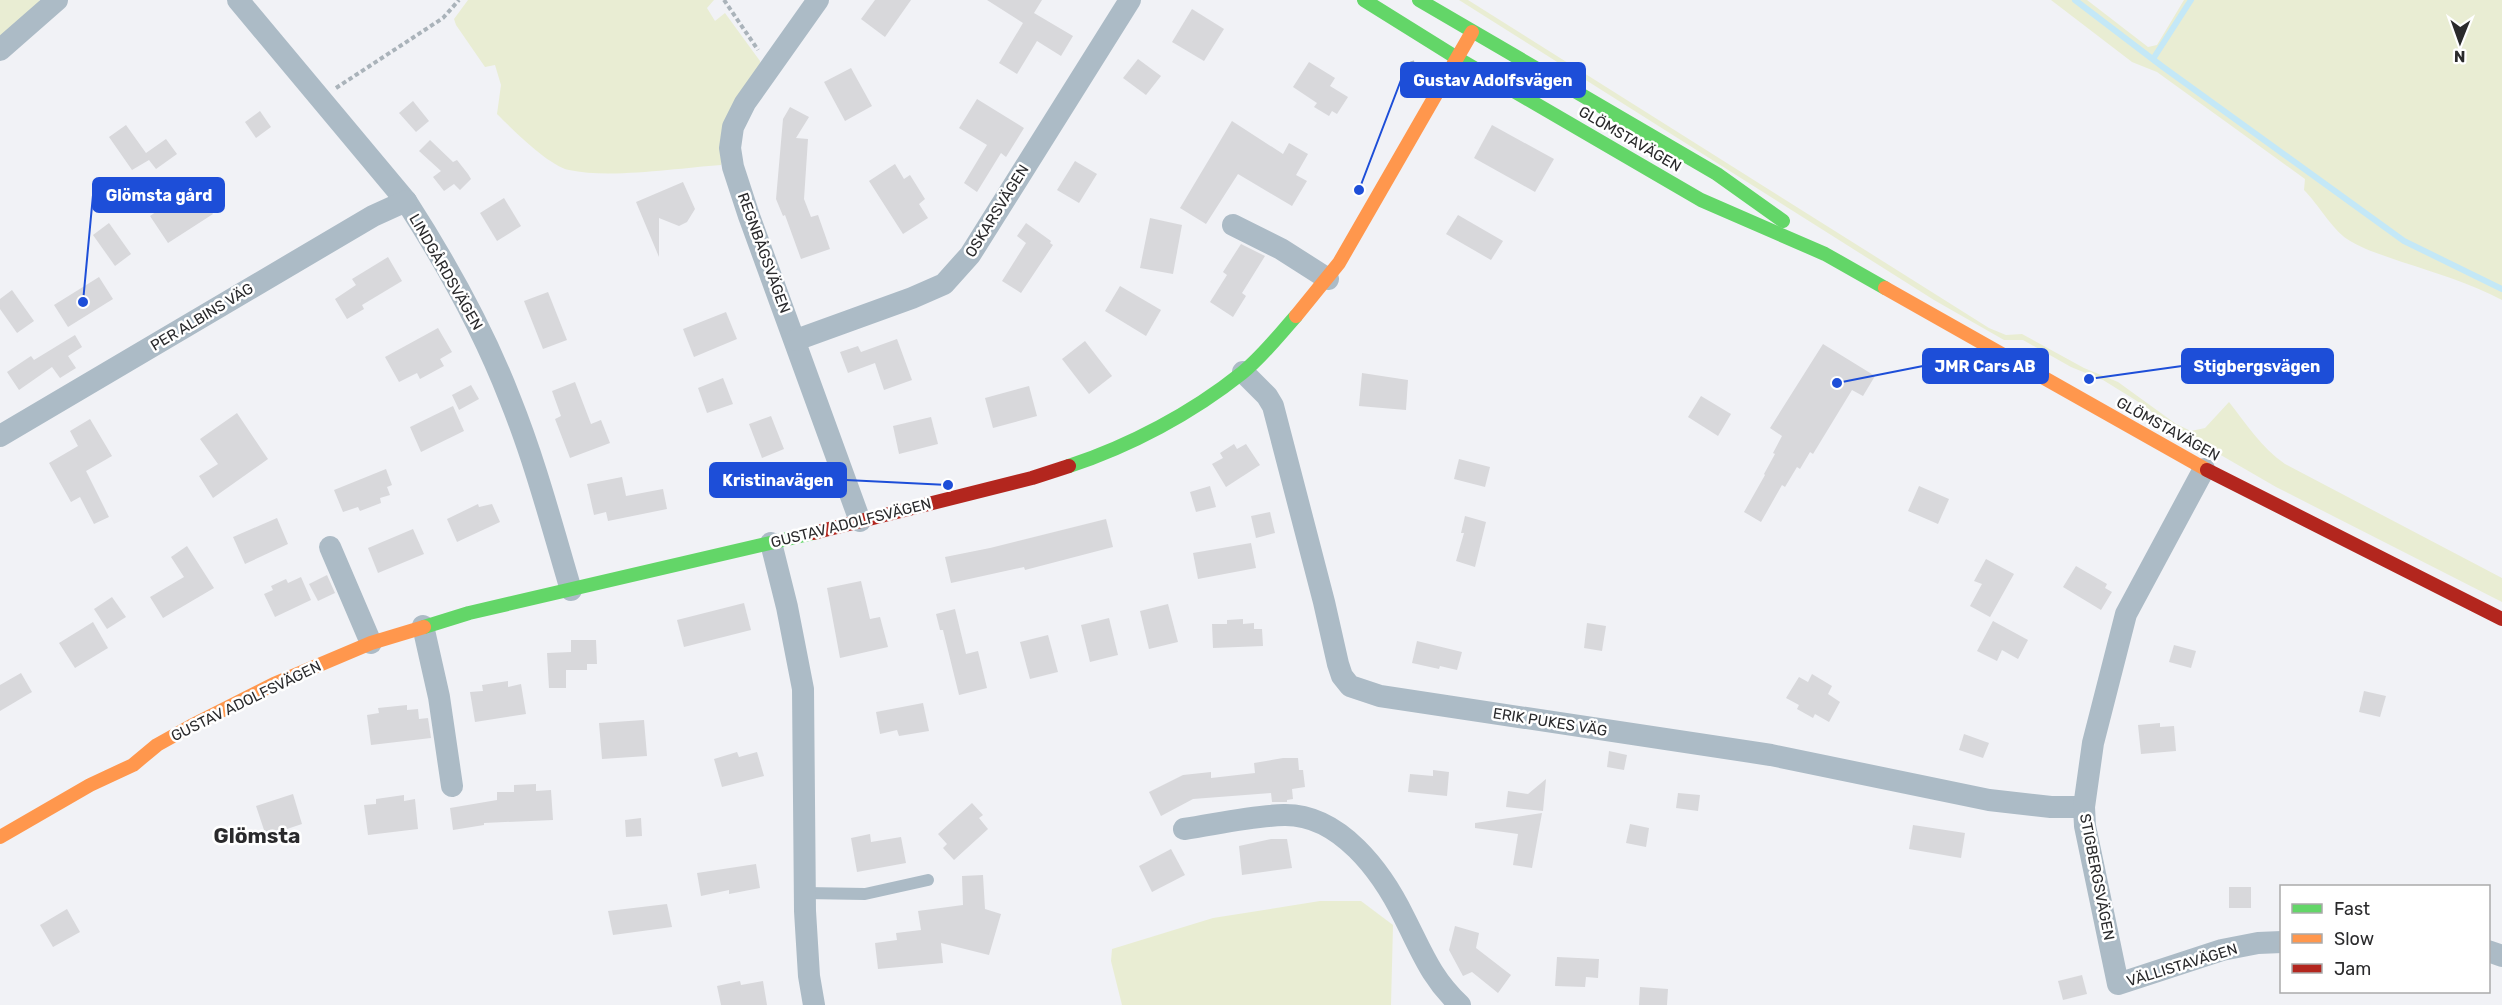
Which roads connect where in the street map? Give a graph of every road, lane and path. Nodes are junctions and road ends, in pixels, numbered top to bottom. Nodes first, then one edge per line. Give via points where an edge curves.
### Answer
1 (57, 0) edge
2 (238, 0) edge
3 (459, 0) edge
4 (724, 0) edge
5 (818, 0) edge
6 (1130, 0) edge
7 (1364, 0) edge
8 (1419, 0) edge
9 (1472, 32) junction
10 (0, 50) edge
11 (1457, 58) junction
12 (772, 66) junction
13 (320, 98) junction
14 (406, 201) junction
15 (1233, 225) dead end
16 (1825, 254) junction
17 (1328, 279) junction
18 (796, 340) junction
19 (1243, 372) junction
20 (0, 436) edge
21 (2204, 468) junction
22 (860, 521) junction
23 (771, 543) junction
24 (330, 547) dead end
25 (572, 590) junction
26 (2502, 619) edge
27 (423, 626) junction
28 (371, 643) junction
29 (452, 786) dead end
30 (2084, 807) junction
31 (1184, 830) dead end
32 (0, 837) edge
33 (927, 880) dead end
34 (805, 893) junction
35 (2280, 942) edge
36 (2118, 984) joint
37 (814, 1005) edge
38 (1460, 1005) edge

1 - 10 street
2 - 13 street, LINDGÅRDSVÄGEN
3 - 13 path via 443,18
4 - 12 path
5 - 12 street, REGNBÅGSVÄGEN
6 - 18 street, OSKARSVÄGEN via 954,275 944,284 912,298
7 - 11 main road, GLÖMSTAVÄGEN
8 - 9 main road, GLÖMSTAVÄGEN
9 - 11 main road, GUSTAV ADOLFSVÄGEN
9 - 16 main road, GLÖMSTAVÄGEN via 1717,174
11 - 16 main road, GLÖMSTAVÄGEN via 1701,200
11 - 17 main road, GUSTAV ADOLFSVÄGEN
12 - 18 street, REGNBÅGSVÄGEN via 745,103 733,127 730,148 732,167
13 - 14 street, LINDGÅRDSVÄGEN
14 - 20 street, PER ALBINS VÄG via 373,216
14 - 25 street, LINDGÅRDSVÄGEN via 493,358 529,451
15 - 17 street
16 - 21 main road, GLÖMSTAVÄGEN
17 - 19 main road, GUSTAV ADOLFSVÄGEN
18 - 22 street, REGNBÅGSVÄGEN
19 - 22 main road, GUSTAV ADOLFSVÄGEN via 1166,424 1102,455 1032,478
19 - 30 street, ERIK PUKES VÄG via 1273,406 1338,664 1350,686 1380,696 1771,755 1989,800
21 - 26 main road, GLÖMSTAVÄGEN
21 - 30 street, STIGBERGSVÄGEN via 2126,614 2093,743
22 - 23 main road, GUSTAV ADOLFSVÄGEN
23 - 25 main road, GUSTAV ADOLFSVÄGEN
23 - 34 street via 803,689
24 - 28 street
25 - 27 main road, GUSTAV ADOLFSVÄGEN
27 - 28 main road, GUSTAV ADOLFSVÄGEN
27 - 29 street via 439,697
28 - 32 main road, GUSTAV ADOLFSVÄGEN via 274,684 191,726 157,745 133,765 90,784
30 - 36 street, STIGBERGSVÄGEN
31 - 38 street via 1285,815 1306,819 1340,834 1381,879 1397,902 1436,980
33 - 34 lane via 865,894
34 - 37 street
35 - 36 street, VÄLLISTAVÄGEN via 2222,950

